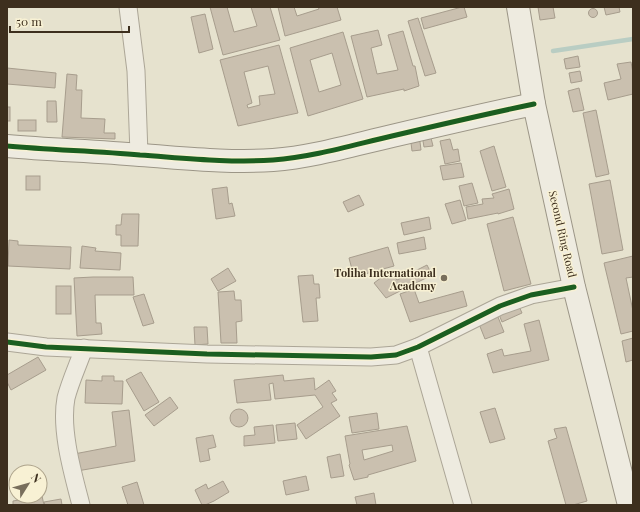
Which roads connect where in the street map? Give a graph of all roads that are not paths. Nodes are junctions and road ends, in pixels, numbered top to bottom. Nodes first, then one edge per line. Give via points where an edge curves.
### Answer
1 (128, 7) edge
2 (518, 7) edge
3 (534, 104) junction
4 (7, 146) edge
5 (139, 154) junction
6 (574, 287) junction
7 (7, 342) edge
8 (418, 347) junction
9 (84, 348) junction
10 (630, 499) edge
11 (81, 505) edge
12 (463, 505) edge

1 - 5 street via 136,71
2 - 3 street, Second Ring Road
3 - 5 street via 359,144 274,160 199,160
3 - 6 street, Second Ring Road
4 - 5 street
6 - 8 street via 531,294 500,306
6 - 10 street, Second Ring Road
7 - 9 street
8 - 9 street via 396,355 371,357 207,354
8 - 12 street
9 - 11 street via 66,398 65,413 68,451

